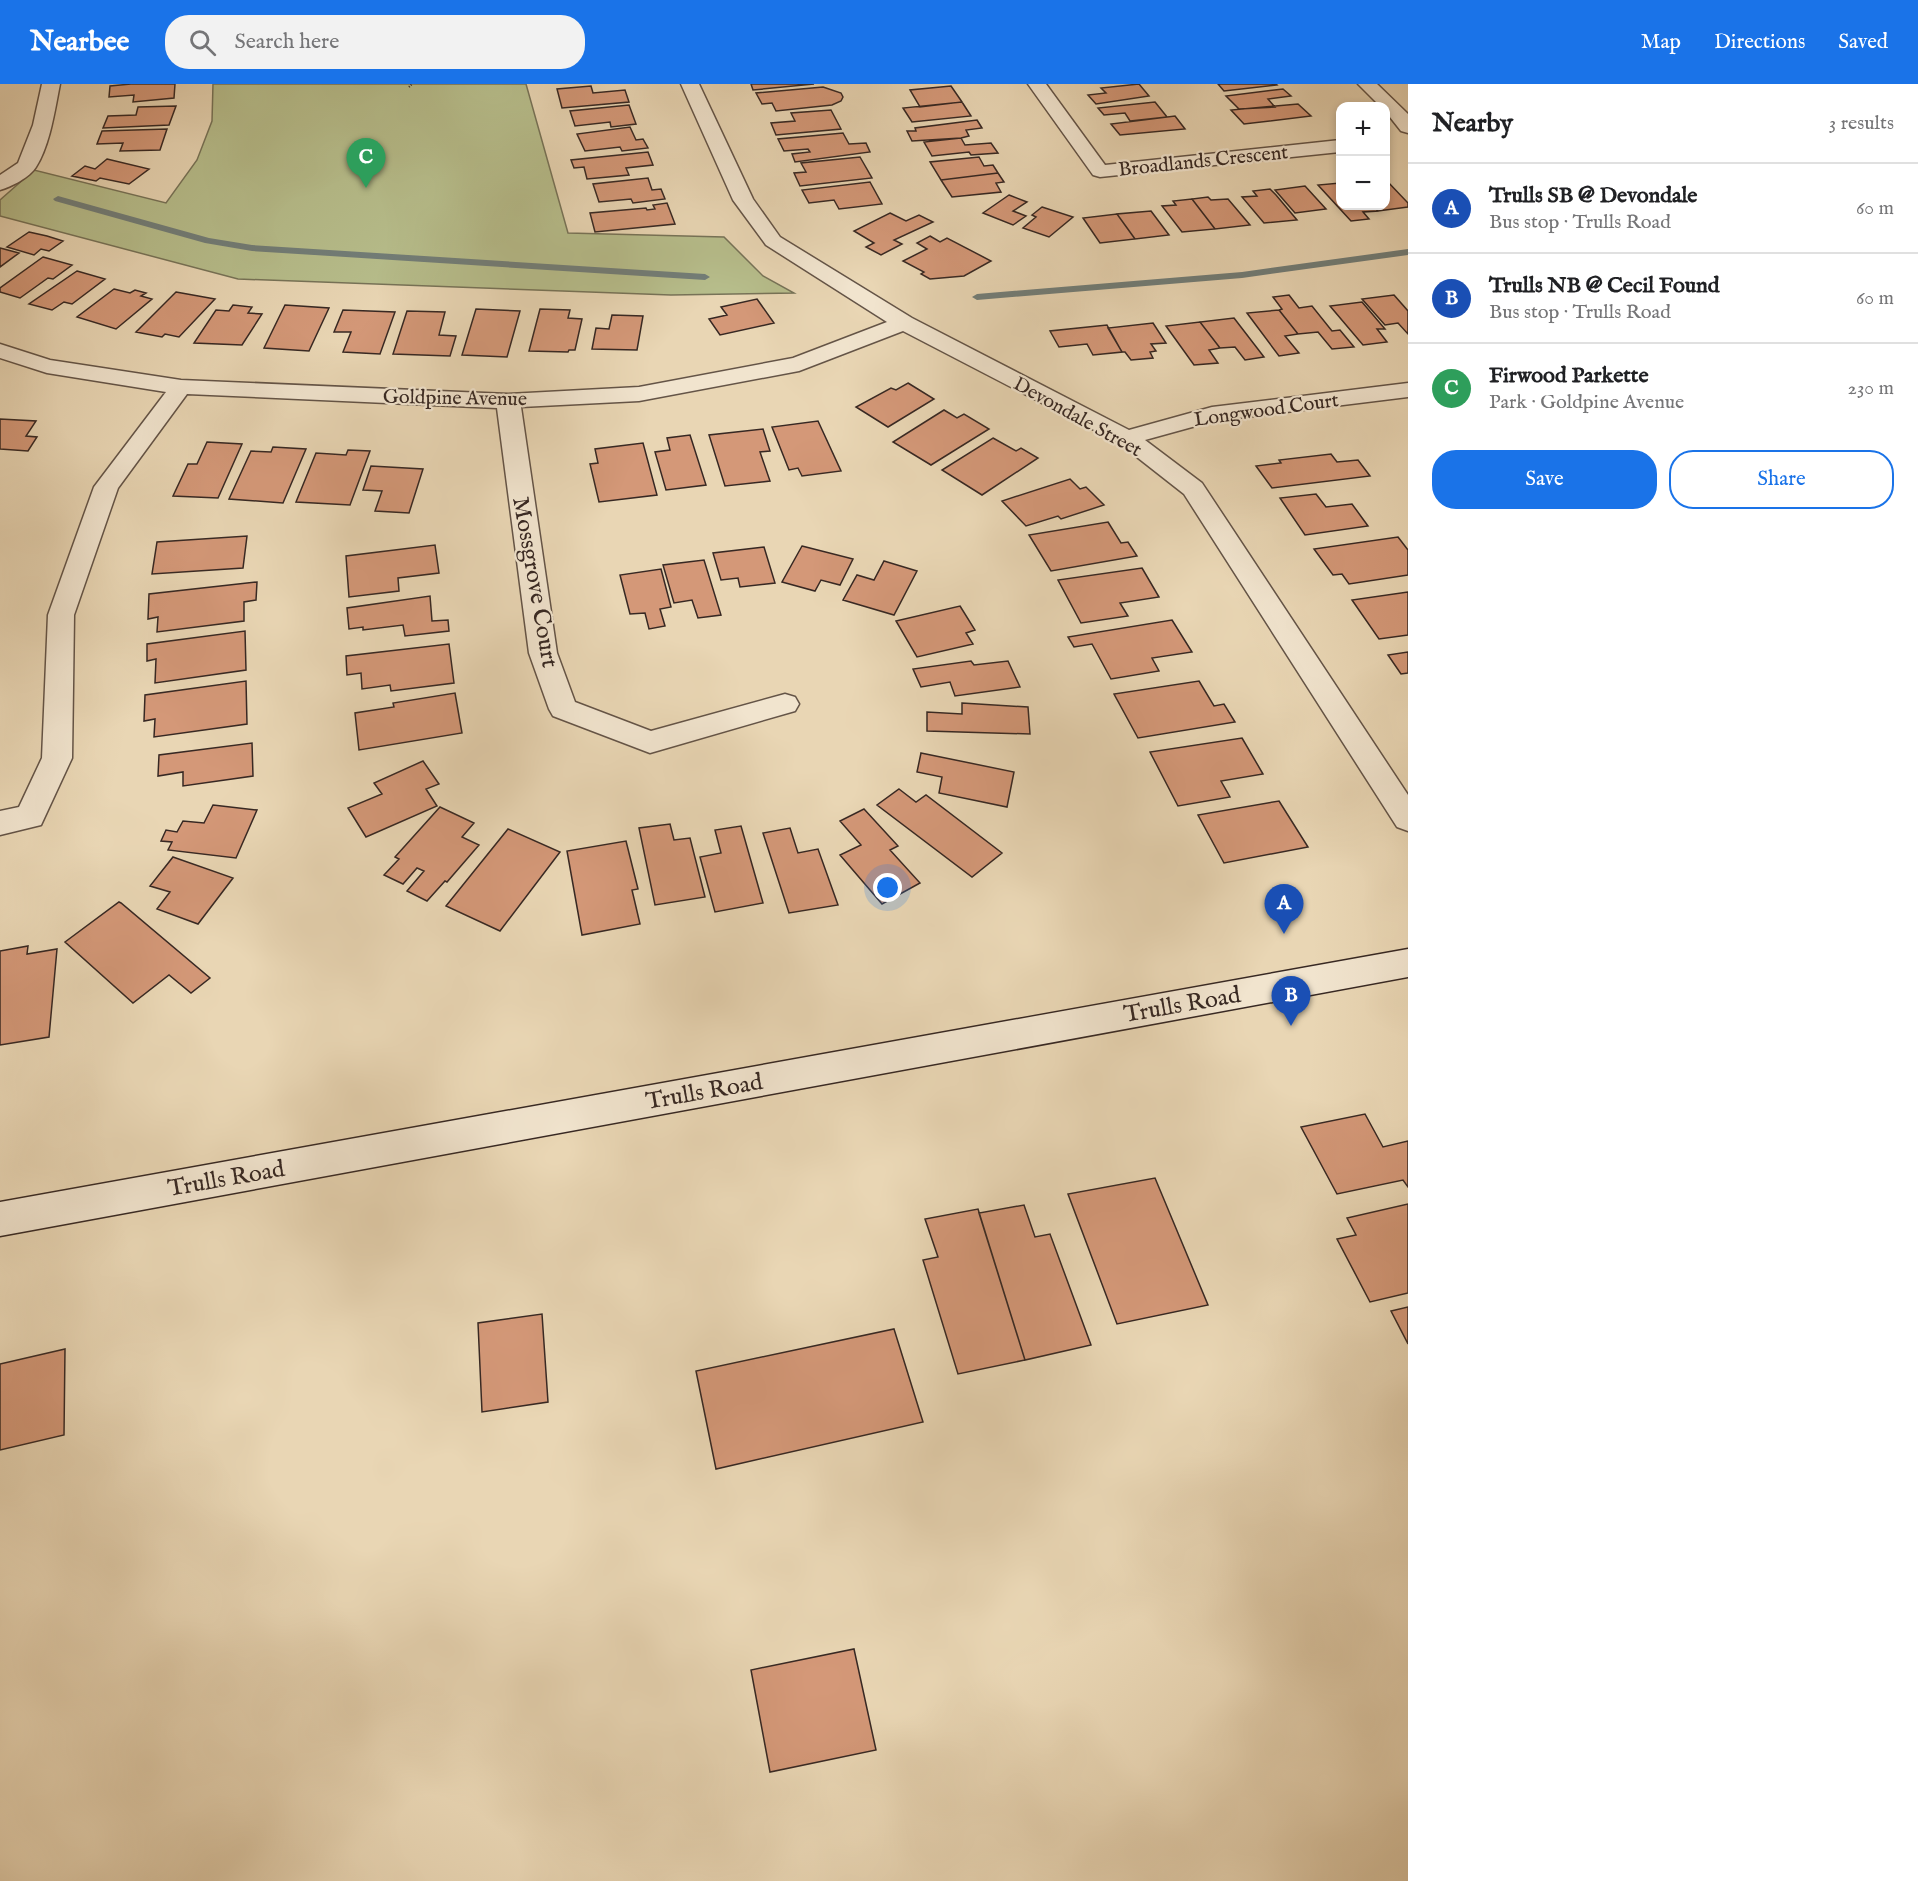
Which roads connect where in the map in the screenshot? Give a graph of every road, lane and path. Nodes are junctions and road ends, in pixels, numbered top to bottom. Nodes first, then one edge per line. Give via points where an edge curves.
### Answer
1 (51, 84) edge
2 (412, 84) edge
3 (690, 84) edge
4 (1037, 84) edge
5 (1367, 84) edge
6 (409, 87) dead end
7 (1404, 136) edge
8 (1336, 147) edge
9 (0, 184) edge
10 (904, 322) junction
11 (0, 351) edge
12 (181, 387) junction
13 (1408, 390) edge
14 (508, 401) junction
15 (1127, 438) junction
16 (785, 704) dead end
17 (1408, 819) edge
18 (0, 824) edge
19 (1408, 963) edge
20 (0, 1220) edge

1 - 9 street via 27,166
2 - 6 path
3 - 10 street, Devondale Street via 743,200 773,241
4 - 8 street, Broadlands Crescent via 1100,171
5 - 7 street via 1405,121
10 - 14 street, Goldpine Avenue via 799,364 639,394
10 - 15 street, Devondale Street
11 - 12 street, Goldpine Avenue via 47,366
12 - 14 street, Goldpine Avenue
12 - 18 street via 106,487 61,615 57,758 30,817
13 - 15 street, Longwood Court via 1212,414
14 - 16 street, Mossgrove Court via 543,653 563,709 650,742
15 - 17 street, Devondale Street via 1193,489
19 - 20 street, Trulls Road

